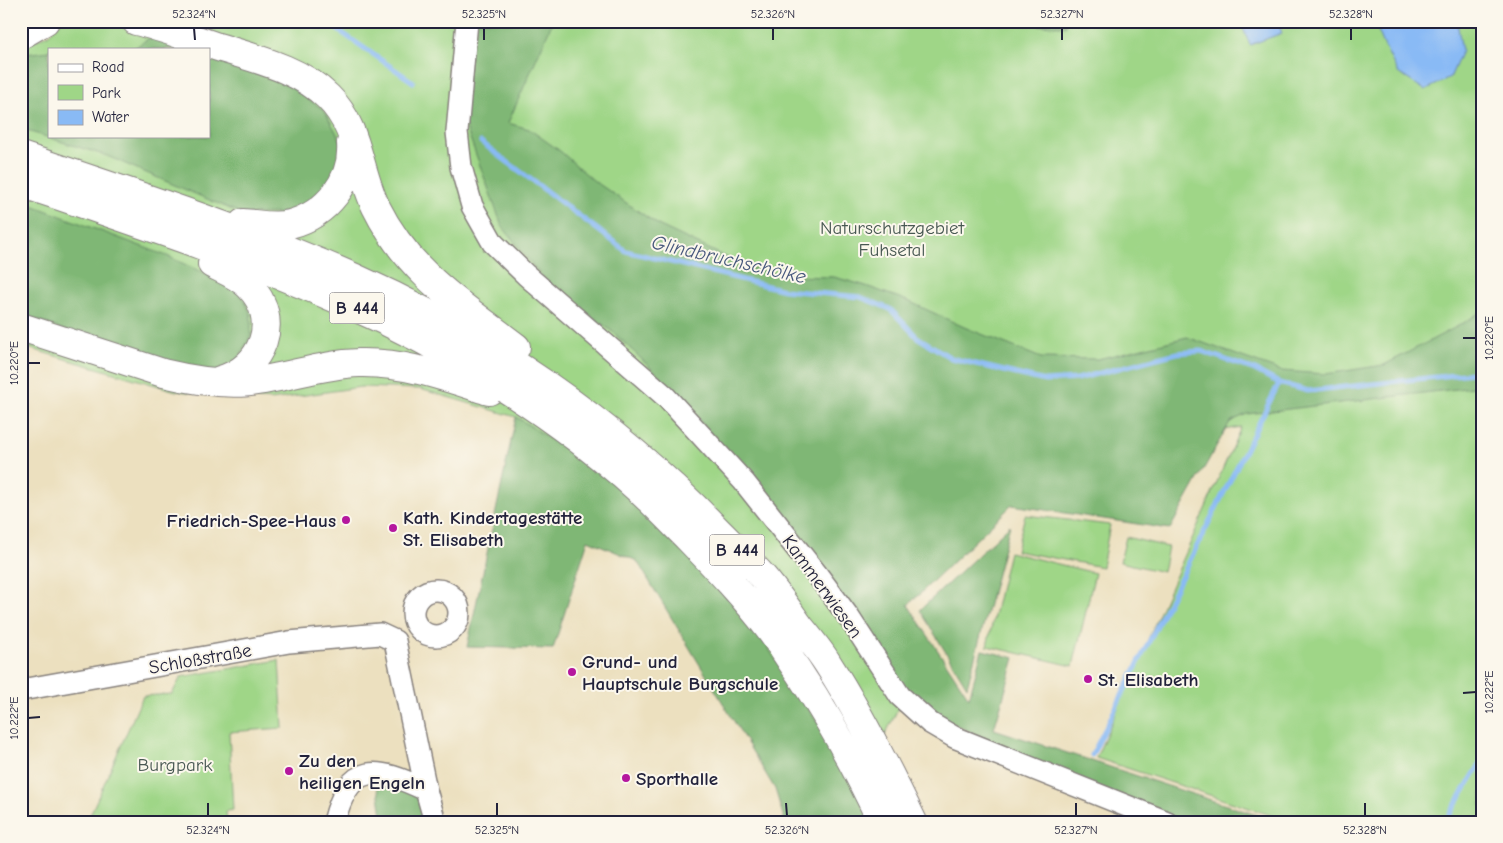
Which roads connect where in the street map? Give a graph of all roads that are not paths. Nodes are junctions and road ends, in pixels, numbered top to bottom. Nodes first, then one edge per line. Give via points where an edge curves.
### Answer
1 (46, 21) edge
2 (137, 21) edge
3 (467, 21) edge
4 (21, 35) edge
5 (347, 122) junction
6 (21, 156) edge
7 (21, 183) edge
8 (211, 220) junction
9 (173, 234) junction
10 (21, 326) edge
11 (209, 381) junction
12 (538, 395) junction
13 (417, 628) dead end
14 (388, 638) junction
15 (21, 690) edge
16 (426, 790) junction
17 (334, 822) edge
18 (435, 822) edge
19 (882, 822) edge
20 (914, 822) edge
21 (1167, 822) edge

1 - 4 highway
2 - 5 highway via 295,74 329,98
3 - 21 street, Kammerwiesen via 457,132 461,167 472,206 493,243 665,396 744,482 848,616 900,696 930,723 954,737
5 - 8 highway via 352,146 348,170 336,194 315,213 275,226
5 - 12 highway via 375,205 405,254 436,285 533,360
6 - 8 highway, B 444
7 - 9 highway, B 444
8 - 12 highway, B 444 via 356,278 415,307 481,343
9 - 11 highway via 190,252 248,284 265,316 264,340 252,362 233,376
9 - 12 highway, B 444 via 348,304 463,362
10 - 11 highway via 163,373
11 - 12 highway via 250,382 320,367 359,363 425,370
12 - 19 highway, B 444 via 584,444 637,488 732,583 771,631 858,770
12 - 20 highway, B 444 via 595,420 653,467 763,577 828,663
13 - 14 street
14 - 15 street, Schloßstraße via 289,642
14 - 16 street
16 - 17 street via 405,780 367,774 347,787
16 - 18 street

